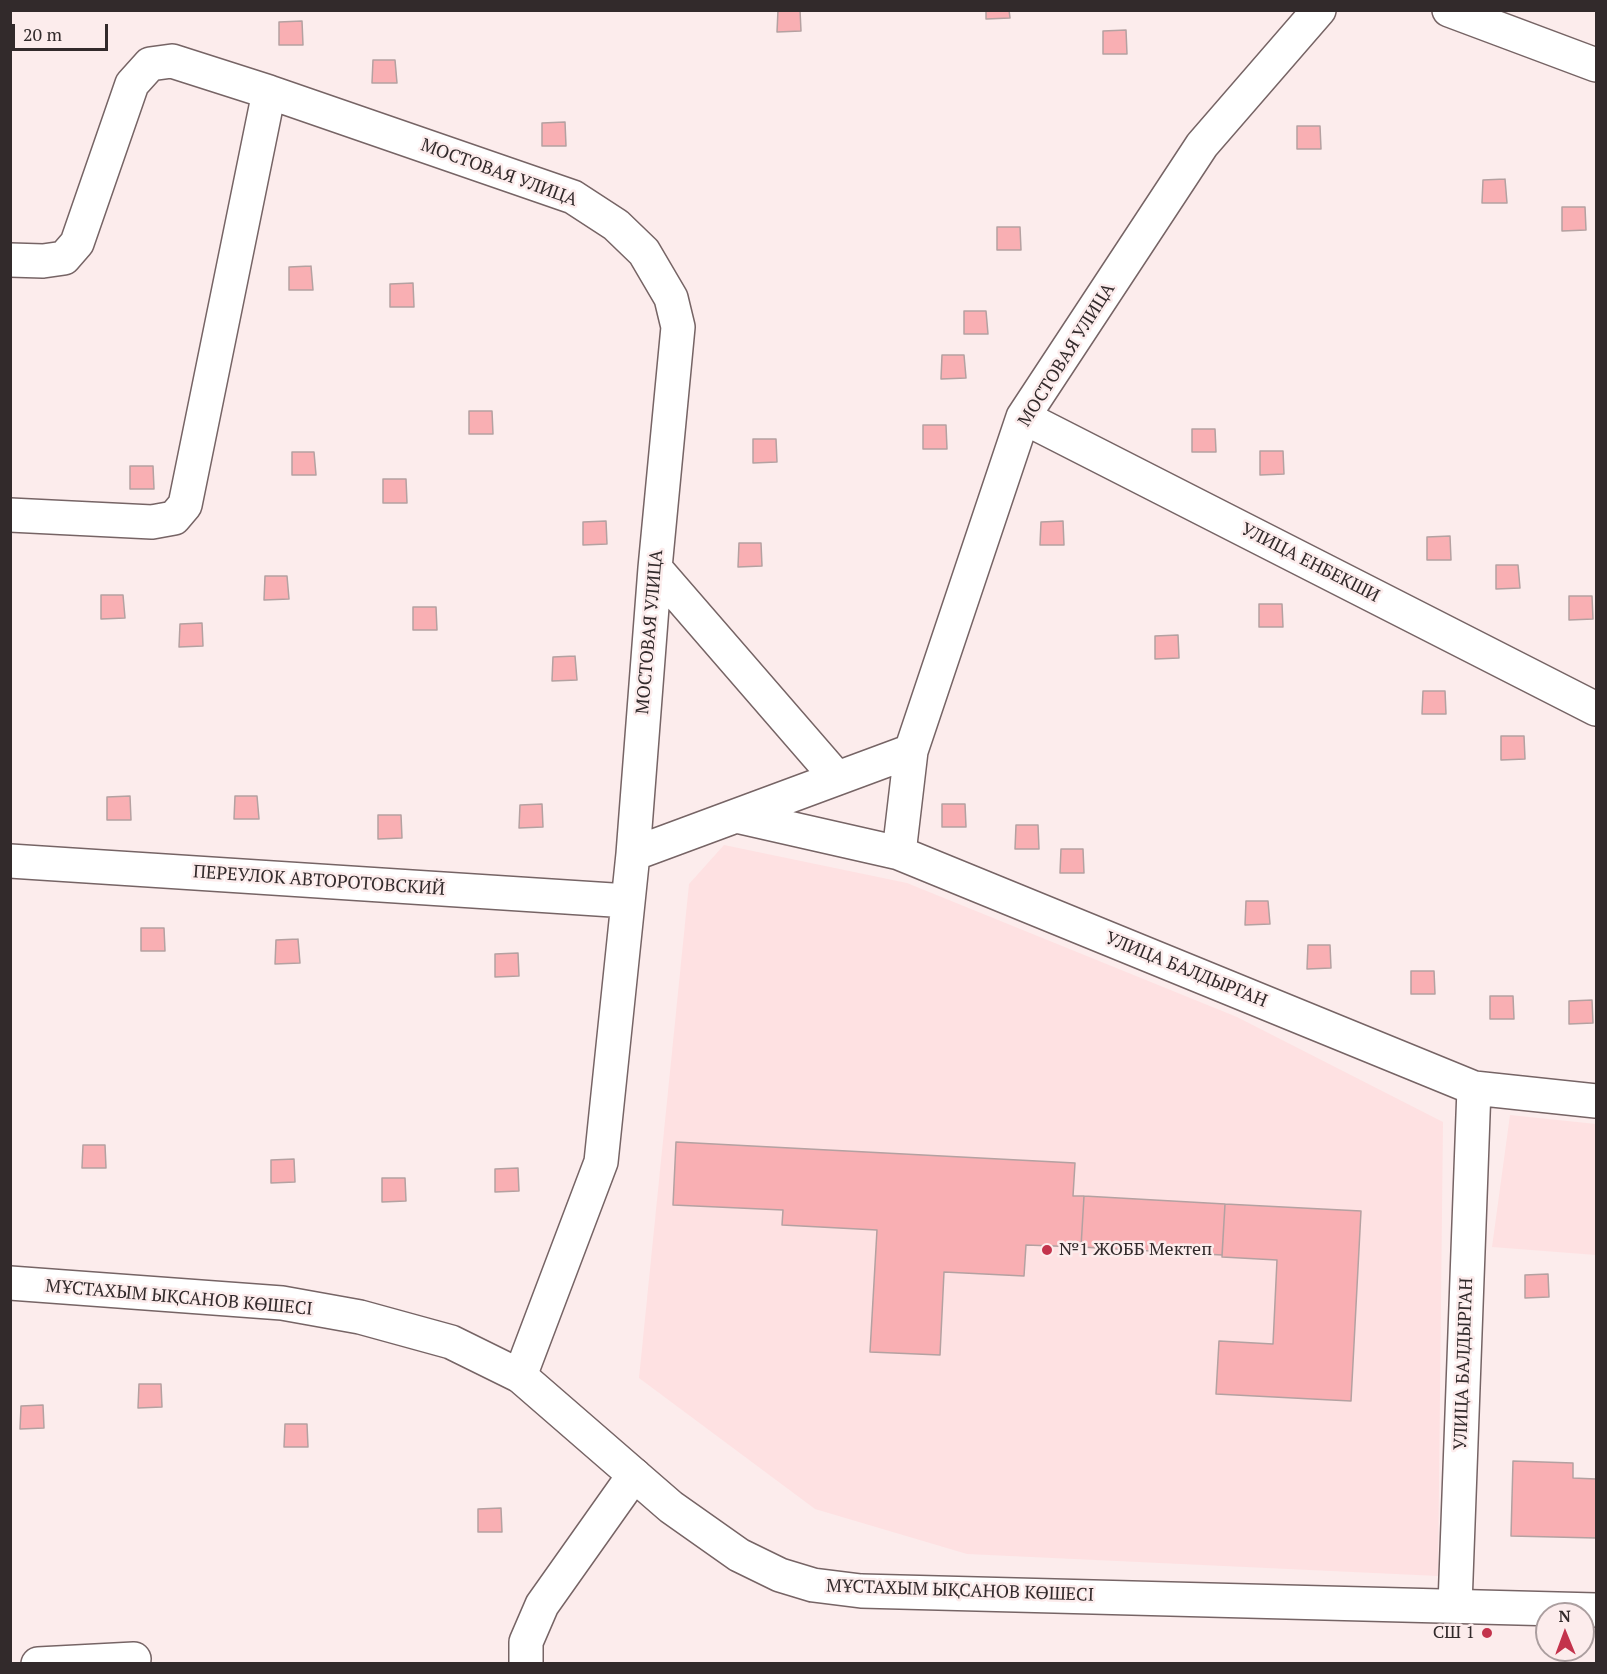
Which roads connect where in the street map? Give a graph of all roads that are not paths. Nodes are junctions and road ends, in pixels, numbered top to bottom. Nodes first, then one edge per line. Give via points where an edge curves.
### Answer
1 (1319, 10) edge
2 (1449, 10) edge
3 (1596, 65) edge
4 (269, 92) junction
5 (10, 260) edge
6 (1023, 417) junction
7 (10, 516) edge
8 (655, 568) junction
9 (1596, 709) edge
10 (911, 750) junction
11 (837, 778) junction
12 (736, 816) junction
13 (899, 853) junction
14 (633, 854) junction
15 (10, 861) edge
16 (628, 901) junction
17 (1474, 1088) junction
18 (1596, 1101) edge
19 (10, 1283) edge
20 (520, 1377) junction
21 (634, 1475) junction
22 (1455, 1605) junction
23 (1596, 1610) edge
24 (134, 1659) dead end
25 (38, 1664) edge
26 (526, 1664) edge

1 - 6 street, МОСТОВАЯ УЛИЦА via 1202,145
2 - 3 street
4 - 5 street, МОСТОВАЯ УЛИЦА via 172,61 150,64 132,84 77,243 64,258
4 - 7 street via 185,505 174,519 152,522
4 - 8 street, МОСТОВАЯ УЛИЦА via 573,197 616,225 644,252 671,298 678,327
6 - 9 street, УЛИЦА ЕНБЕКШИ
6 - 10 street, МОСТОВАЯ УЛИЦА
8 - 11 street
8 - 14 street, МОСТОВАЯ УЛИЦА
10 - 11 street
10 - 13 street, МОСТОВАЯ УЛИЦА
11 - 12 street
12 - 13 street, УЛИЦА БАЛДЫРГАН
12 - 14 street
13 - 17 street, УЛИЦА БАЛДЫРГАН
14 - 16 street, МОСТОВАЯ УЛИЦА
15 - 16 street, ПЕРЕУЛОК АВТОРОТОВСКИЙ
16 - 20 street, МОСТОВАЯ УЛИЦА via 601,1162
17 - 18 street, УЛИЦА БАЛДЫРГАН
17 - 22 street, УЛИЦА БАЛДЫРГАН
19 - 20 street, МҰСТАХЫМ ЫҚСАНОВ КӨШЕСІ via 282,1303 360,1317 451,1342
20 - 21 street, МҰСТАХЫМ ЫҚСАНОВ КӨШЕСІ
21 - 22 street, МҰСТАХЫМ ЫҚСАНОВ КӨШЕСІ via 739,1555 780,1575 813,1585 861,1591
21 - 26 street via 542,1605 526,1642
22 - 23 street, МҰСТАХЫМ ЫҚСАНОВ КӨШЕСІ
24 - 25 street

